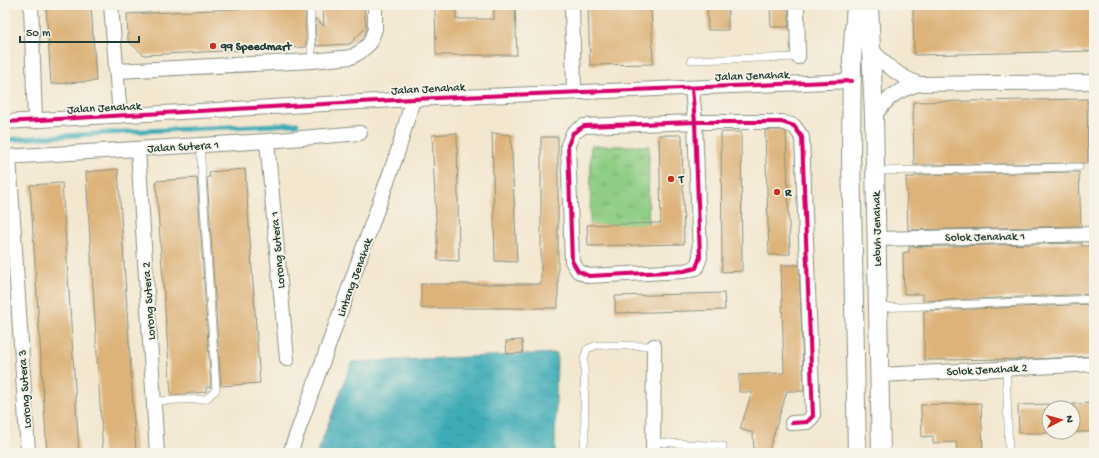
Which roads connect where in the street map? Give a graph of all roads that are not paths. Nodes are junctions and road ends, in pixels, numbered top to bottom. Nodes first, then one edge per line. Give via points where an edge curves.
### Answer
1 (31, 5) edge
2 (111, 5) edge
3 (127, 5) edge
4 (310, 5) edge
5 (375, 5) edge
6 (572, 5) edge
7 (797, 5) edge
8 (856, 5) edge
9 (869, 5) edge
10 (871, 48) junction
11 (798, 57) joint
12 (691, 60) dead end
13 (312, 61) junction
14 (117, 71) junction
15 (852, 81) junction
16 (1094, 82) edge
17 (919, 84) junction
18 (692, 88) junction
19 (574, 92) junction
20 (413, 99) junction
21 (120, 116) junction
22 (874, 116) junction
23 (35, 121) junction
24 (5, 122) edge
25 (695, 122) junction
26 (360, 133) dead end
27 (267, 141) junction
28 (200, 145) junction
29 (138, 149) junction
30 (7, 157) edge
31 (1079, 167) dead end
32 (875, 171) junction
33 (1094, 234) edge
34 (876, 239) junction
35 (1094, 299) edge
36 (878, 308) junction
37 (654, 346) joint
38 (287, 359) dead end
39 (1094, 364) edge
40 (1006, 368) junction
41 (880, 375) junction
42 (154, 401) junction
43 (792, 423) dead end
44 (654, 447) edge
45 (28, 453) edge
46 (157, 453) edge
47 (290, 453) edge
48 (583, 453) edge
49 (722, 453) edge
50 (857, 453) edge
51 (882, 453) edge
52 (1009, 453) edge

1 - 23 street
2 - 3 lane
2 - 14 street
4 - 13 lane
5 - 13 street via 375,29 370,43 360,52 351,57
6 - 19 street
7 - 11 street
8 - 15 street, Lebuh Jenahak
9 - 10 street, Lebuh Jenahak
10 - 17 street via 892,70
10 - 22 street, Lebuh Jenahak
11 - 12 lane
13 - 14 street
14 - 21 street
15 - 18 street, Jalan Jenahak
15 - 50 street, Lebuh Jenahak
16 - 17 street
17 - 22 street via 901,89 885,100
18 - 19 street, Jalan Jenahak
18 - 25 street
19 - 20 street, Jalan Jenahak
20 - 21 street, Jalan Jenahak
20 - 47 street, Lintang Jenahak via 398,151
21 - 23 street, Jalan Jenahak
22 - 32 street, Lebuh Jenahak
23 - 24 street, Jalan Jenahak
25 - 25 street via 700,257 696,268 684,271 588,276 578,271 572,261 568,145 573,132 584,126
25 - 43 street via 782,122 794,126 802,137 813,416 807,422
26 - 27 street, Jalan Sutera 1
27 - 28 street, Jalan Sutera 1
27 - 38 street, Lorong Sutera 1
28 - 29 street, Jalan Sutera 1
28 - 42 lane via 216,390 206,399
29 - 30 street, Jalan Sutera 1
29 - 42 street, Lorong Sutera 2
30 - 45 street, Lorong Sutera 3
31 - 32 lane
32 - 34 street, Lebuh Jenahak
33 - 34 street, Solok Jenahak 1
34 - 36 street, Lebuh Jenahak
35 - 36 lane
36 - 41 street, Lebuh Jenahak
37 - 44 street
37 - 48 lane via 597,345 588,349 584,359
39 - 40 street, Solok Jenahak 2
40 - 41 street, Solok Jenahak 2
40 - 52 lane
41 - 51 street, Lebuh Jenahak
42 - 46 street, Lorong Sutera 2
44 - 49 lane via 723,446

